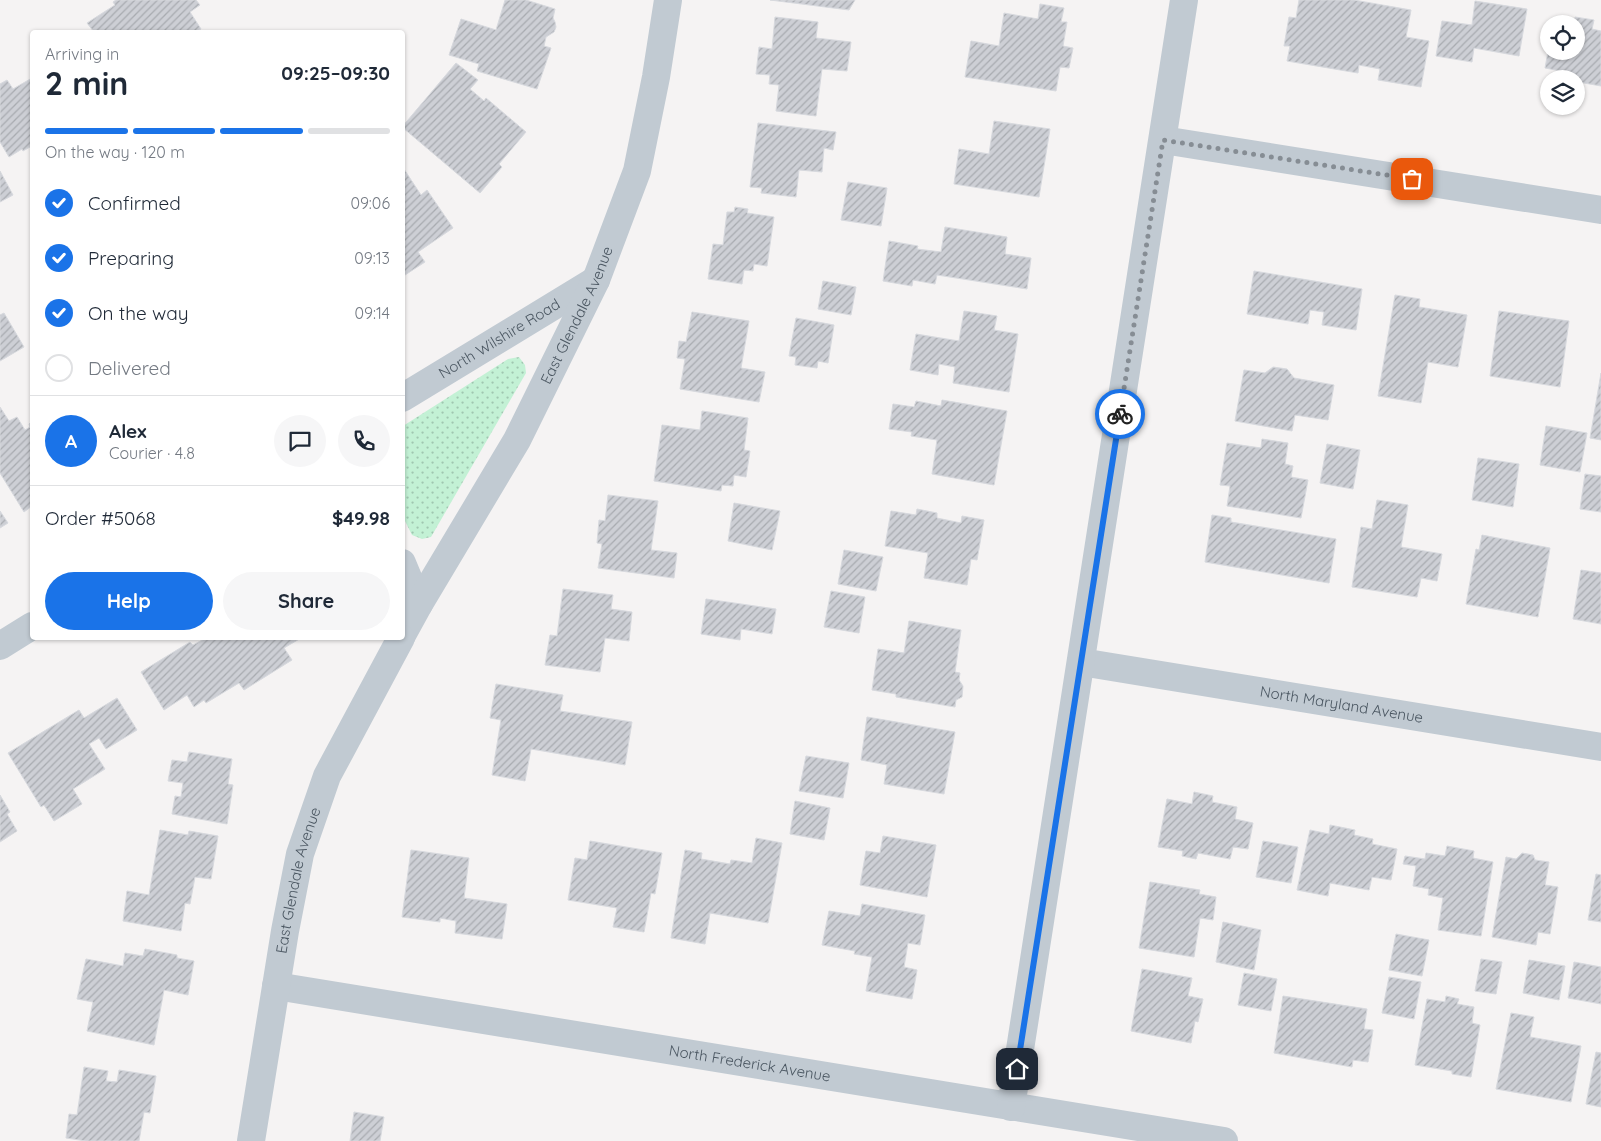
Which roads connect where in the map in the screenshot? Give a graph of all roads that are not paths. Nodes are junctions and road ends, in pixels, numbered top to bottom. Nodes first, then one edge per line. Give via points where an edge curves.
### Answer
1 (668, 0) edge
2 (1184, 0) edge
3 (1163, 140) junction
4 (1601, 210) edge
5 (596, 280) junction
6 (405, 396) edge
7 (405, 570) edge
8 (419, 604) junction
9 (30, 627) edge
10 (405, 630) edge
11 (400, 640) edge
12 (0, 646) edge
13 (1081, 662) junction
14 (1601, 747) edge
15 (276, 986) junction
16 (1011, 1107) junction
17 (1137, 1134) edge
18 (251, 1141) edge
19 (1224, 1141) edge

1 - 5 street, East Glendale Avenue via 637,171
2 - 3 street
3 - 4 street
3 - 13 street
5 - 6 street, North Wilshire Road
5 - 8 street, East Glendale Avenue via 517,440
7 - 8 street
8 - 10 street, East Glendale Avenue
9 - 12 street
11 - 15 street, East Glendale Avenue via 324,785 300,854
13 - 14 street, North Maryland Avenue
13 - 16 street
15 - 16 street, North Frederick Avenue
15 - 18 street, East Glendale Avenue
16 - 17 street, North Frederick Avenue
17 - 19 street, North Frederick Avenue

